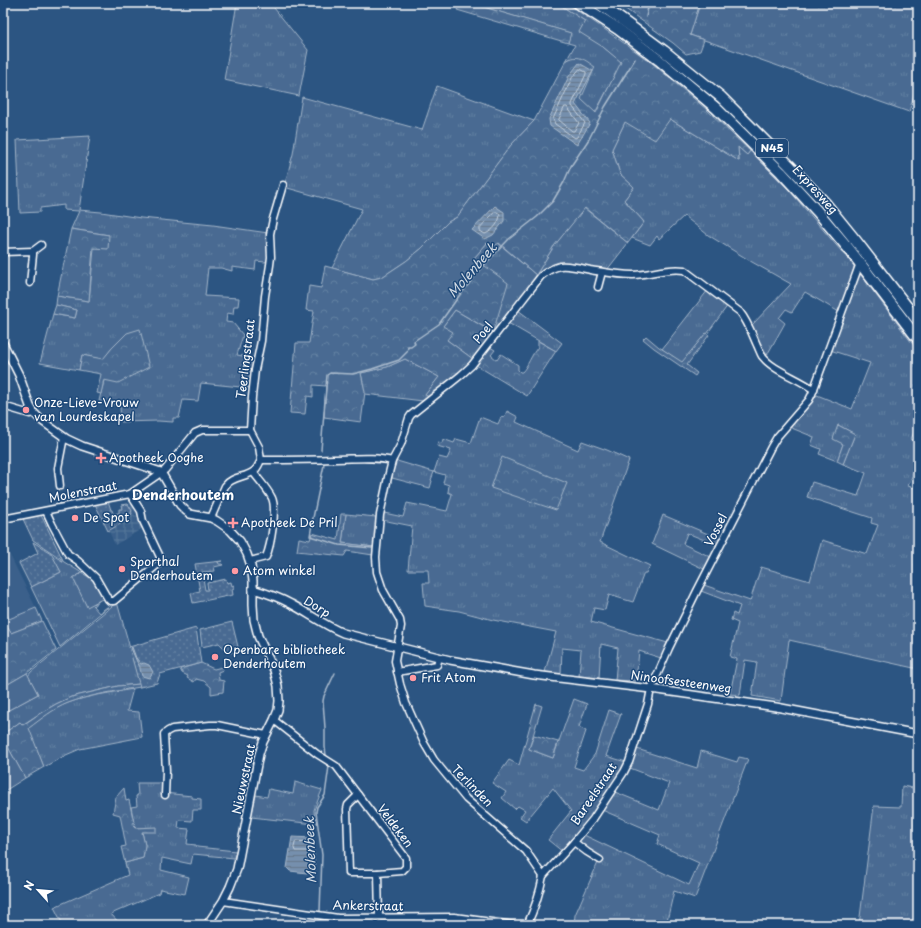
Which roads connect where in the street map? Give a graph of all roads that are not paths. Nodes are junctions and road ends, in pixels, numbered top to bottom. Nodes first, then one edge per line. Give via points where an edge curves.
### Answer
1 (578, 3) edge
2 (598, 3) edge
3 (283, 185) dead end
4 (41, 245) dead end
5 (33, 251) junction
6 (3, 252) edge
7 (860, 262) junction
8 (602, 272) junction
9 (30, 283) dead end
10 (598, 287) dead end
11 (918, 321) edge
12 (918, 339) edge
13 (3, 343) edge
14 (814, 390) junction
15 (3, 406) edge
16 (34, 413) junction
17 (250, 430) junction
18 (64, 437) junction
19 (262, 460) junction
20 (392, 461) junction
21 (160, 472) junction
22 (253, 472) junction
23 (60, 486) dead end
24 (130, 494) junction
25 (46, 510) junction
26 (211, 518) junction
27 (3, 519) edge
28 (250, 562) junction
29 (253, 589) junction
30 (397, 647) junction
31 (439, 657) junction
32 (397, 672) junction
33 (651, 689) junction
34 (274, 720) junction
35 (918, 734) edge
36 (266, 735) junction
37 (165, 795) dead end
38 (358, 795) junction
39 (574, 842) junction
40 (600, 860) dead end
41 (378, 873) junction
42 (543, 876) junction
43 (223, 901) junction
44 (379, 918) junction
45 (207, 925) edge
46 (514, 925) edge
47 (527, 925) edge

1 - 7 highway, Expresweg / N45 via 659,60 716,108 791,183
2 - 11 highway, Expresweg / N45 via 721,97 778,153 826,204
3 - 17 street, Teerlingstraat via 270,234 271,261 255,370
4 - 5 street
5 - 6 street
5 - 9 street
7 - 12 highway, Expresweg / N45
7 - 14 street, Vossel
8 - 10 street
8 - 14 street via 633,275 676,268 684,270 740,312 748,323 762,356 768,362
8 - 20 street, Poel via 561,266 550,269 541,276 472,365 411,415
13 - 16 street
14 - 33 street, Vossel via 809,400 771,446 668,648
15 - 16 street
16 - 18 street
17 - 19 street via 259,447
17 - 21 street via 198,431 190,437 165,470
18 - 21 street via 89,449
18 - 23 street, Molenstraat via 58,468
19 - 20 street
19 - 22 street
20 - 30 street, Poel via 380,515 376,557 377,572 383,590 400,620
21 - 24 street, Molenstraat
21 - 26 street via 186,511
22 - 26 street via 228,482
22 - 28 street via 272,498 274,510 266,557
24 - 25 street, Molenstraat
24 - 25 street via 141,512 162,561 114,601 108,599 96,578 68,554
25 - 27 street, Molenstraat
26 - 28 street via 237,536
28 - 29 street
29 - 30 street, Dorp via 274,596 343,633
29 - 34 street, Nieuwstraat via 254,620 258,636 276,678 279,701
30 - 31 street, Ninoofsesteenweg
30 - 32 street, Terlinden
31 - 32 street via 437,665
31 - 33 street, Ninoofsesteenweg via 534,675
32 - 42 street, Terlinden via 406,703 434,760 466,799 526,851
33 - 35 street, Ninoofsesteenweg via 776,707
33 - 39 street, Bareelstraat via 624,772 593,819
34 - 36 street, Nieuwstraat
34 - 38 street, Veldeken via 336,766
36 - 37 street via 217,725 168,731 164,734
36 - 43 street, Nieuwstraat via 259,754 237,869
38 - 41 street, Veldeken via 347,808 349,872
38 - 41 street, Veldeken via 406,858 406,868 402,871
39 - 40 street, Bareelstraat
39 - 42 street, Bareelstraat
41 - 44 street
42 - 47 street
43 - 44 street, Ankerstraat via 338,918
43 - 45 street, Nieuwstraat
44 - 46 street, Ankerstraat via 454,917

